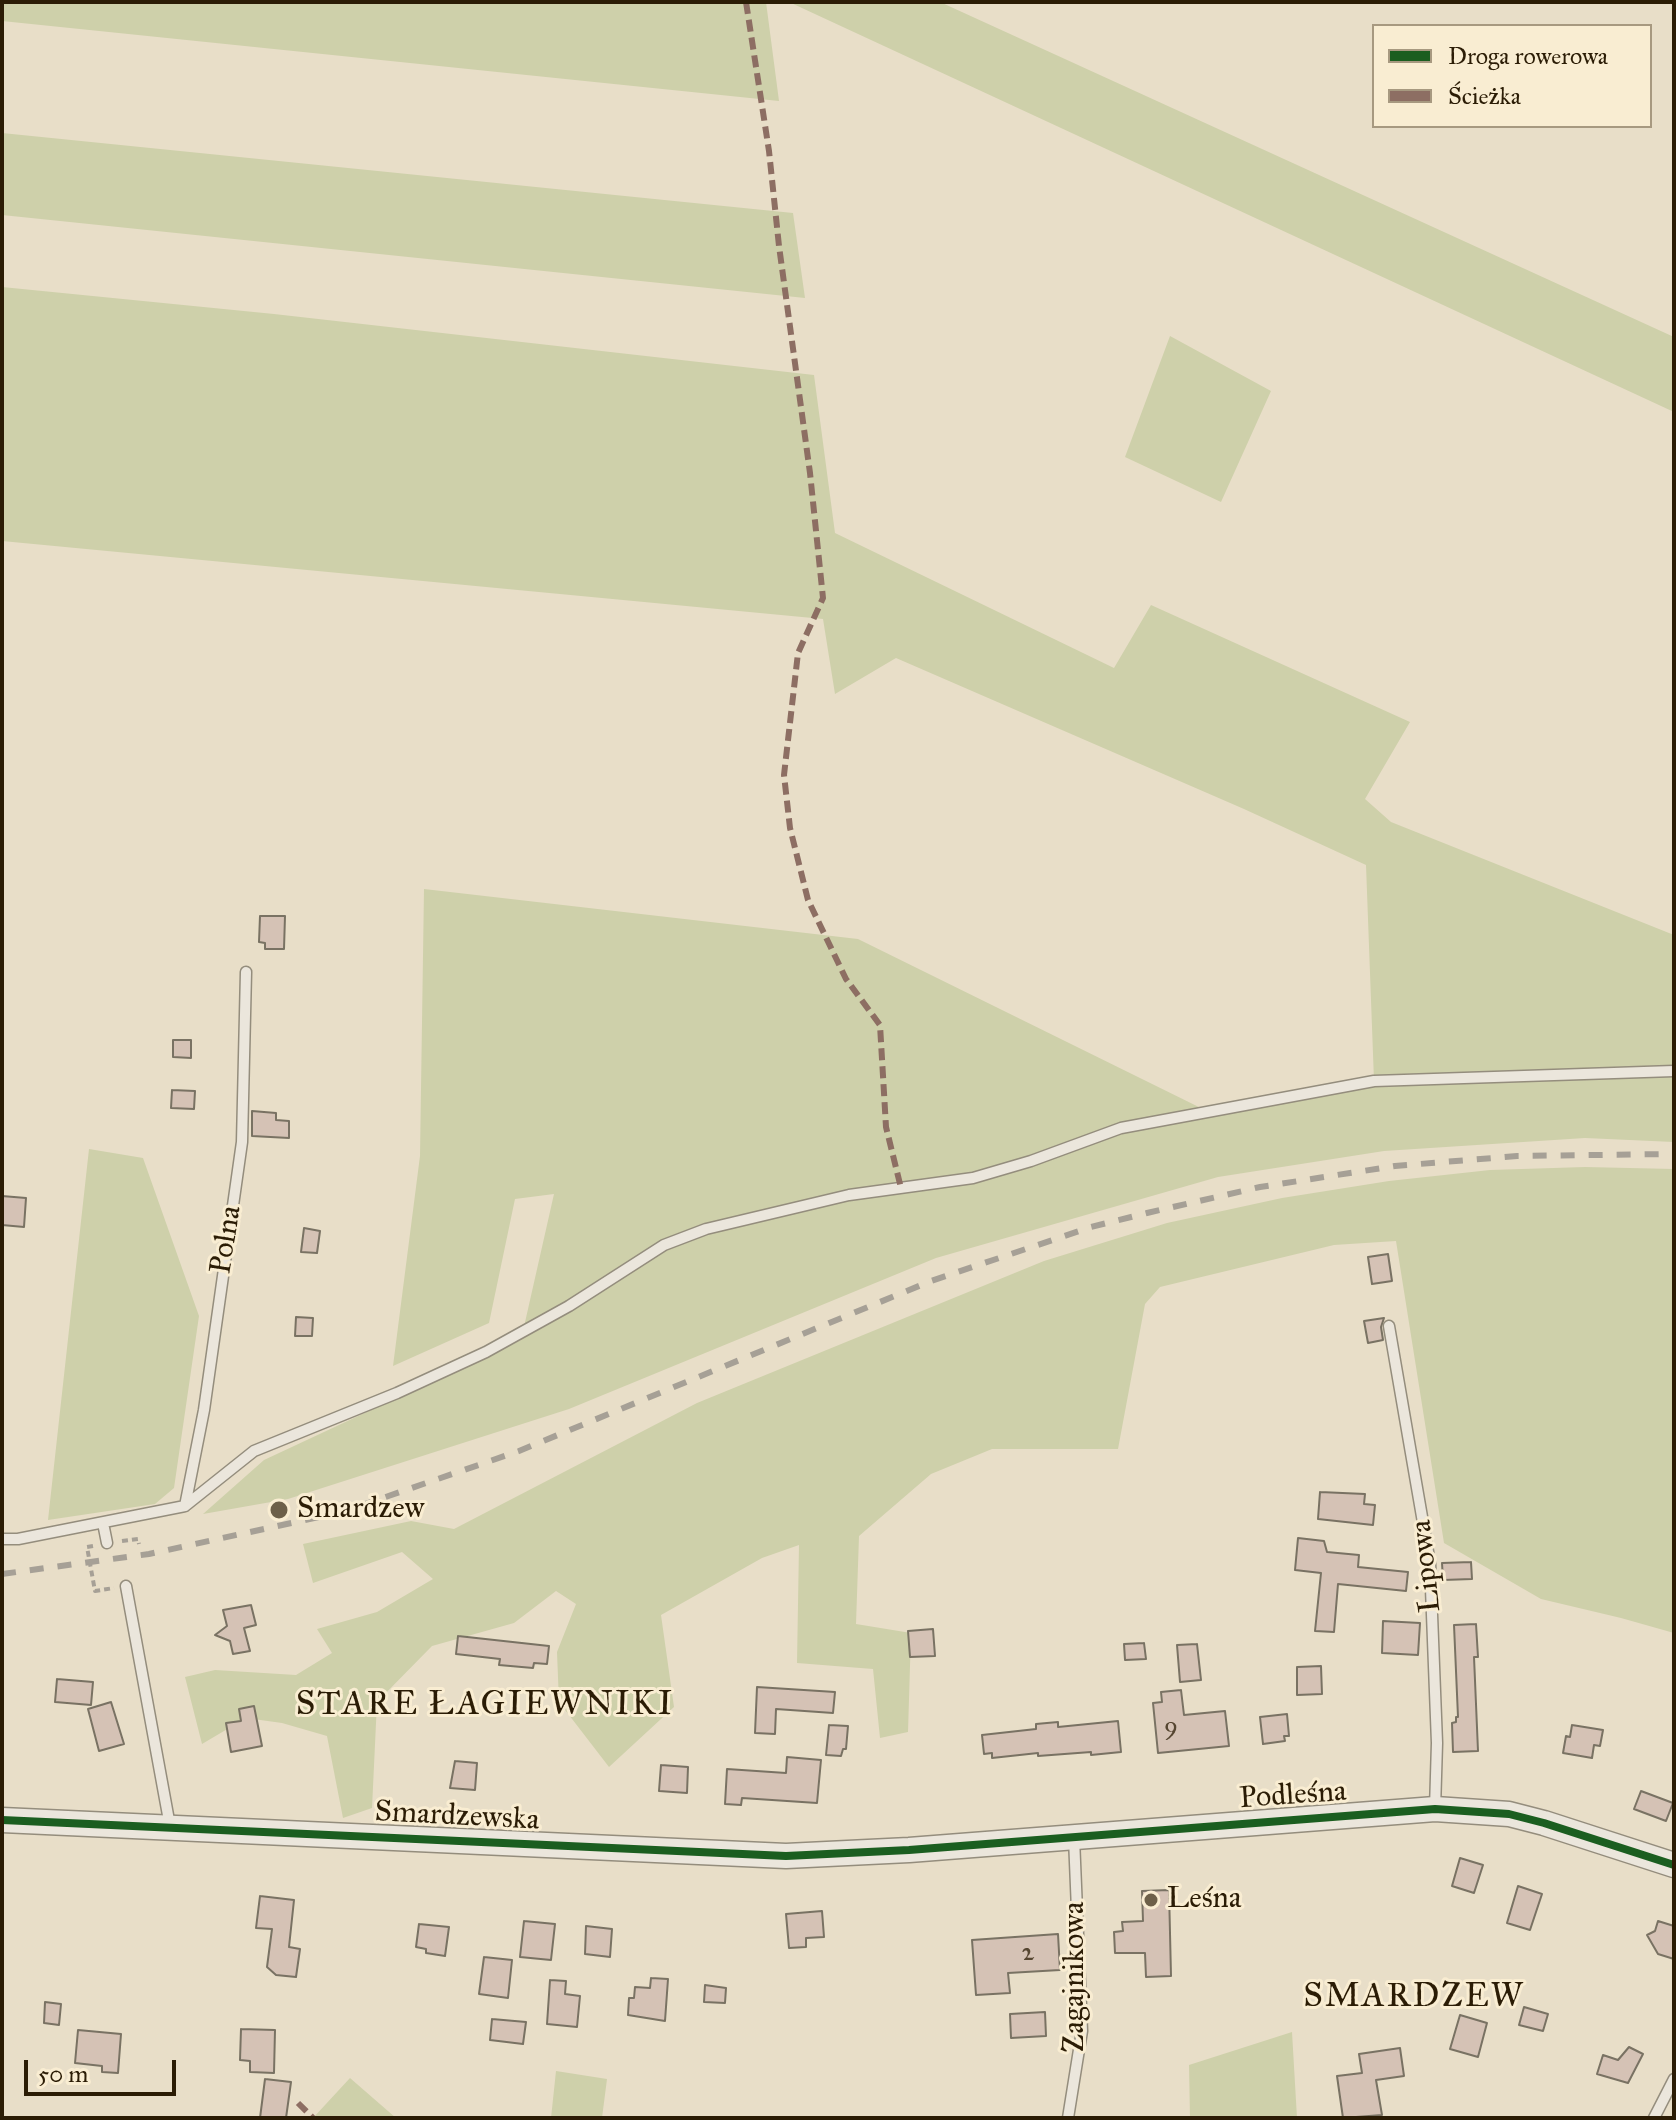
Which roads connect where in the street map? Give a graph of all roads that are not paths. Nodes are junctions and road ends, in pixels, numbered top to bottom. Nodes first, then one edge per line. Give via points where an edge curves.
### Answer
1 (246, 972) dead end
2 (1674, 1071) edge
3 (1389, 1326) dead end
4 (185, 1506) junction
5 (103, 1523) junction
6 (2, 1539) edge
7 (107, 1543) road end
8 (126, 1586) road end
9 (1435, 1809) junction
10 (2, 1820) edge
11 (171, 1828) junction
12 (1074, 1836) junction
13 (909, 1850) joint
14 (1674, 1865) edge
15 (1674, 2079) edge
16 (1068, 2118) edge
17 (1654, 2118) edge

1 - 4 lane, Polna via 242,1142
2 - 4 lane via 1374,1081 1121,1128 973,1178 849,1195 706,1229 664,1245 486,1352 254,1451
3 - 9 lane, Lipowa via 1430,1563
4 - 5 lane
5 - 6 lane
5 - 7 lane
8 - 11 lane
9 - 12 street, Podleśna
9 - 14 street, Podleśna via 1532,1820
10 - 11 street, Smardzewska
11 - 13 street, Smardzewska via 786,1856
12 - 13 street, Podleśna
12 - 16 lane, Zagajnikowa via 1082,2031
15 - 17 lane

